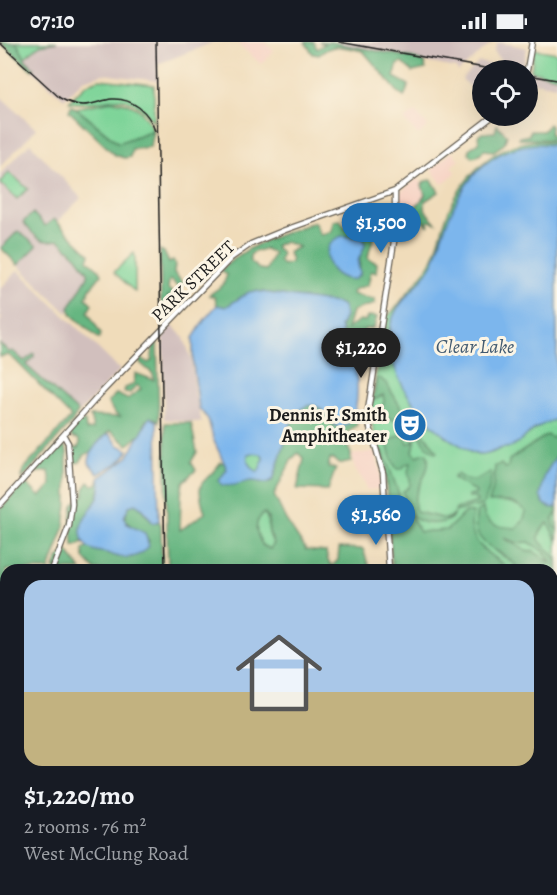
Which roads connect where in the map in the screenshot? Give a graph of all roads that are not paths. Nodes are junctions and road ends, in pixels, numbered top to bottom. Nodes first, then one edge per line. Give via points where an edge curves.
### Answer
1 (532, 42) edge
2 (529, 60) edge
3 (480, 126) edge
4 (395, 191) junction
5 (64, 436) junction
6 (0, 506) edge
7 (54, 564) edge
8 (389, 564) edge

1 - 2 street
3 - 4 street, PARK STREET
4 - 5 street, PARK STREET via 285,230 239,252 203,285
4 - 8 street via 395,235 367,417 383,473
5 - 6 street, PARK STREET
5 - 7 street via 68,443 72,504 69,526

